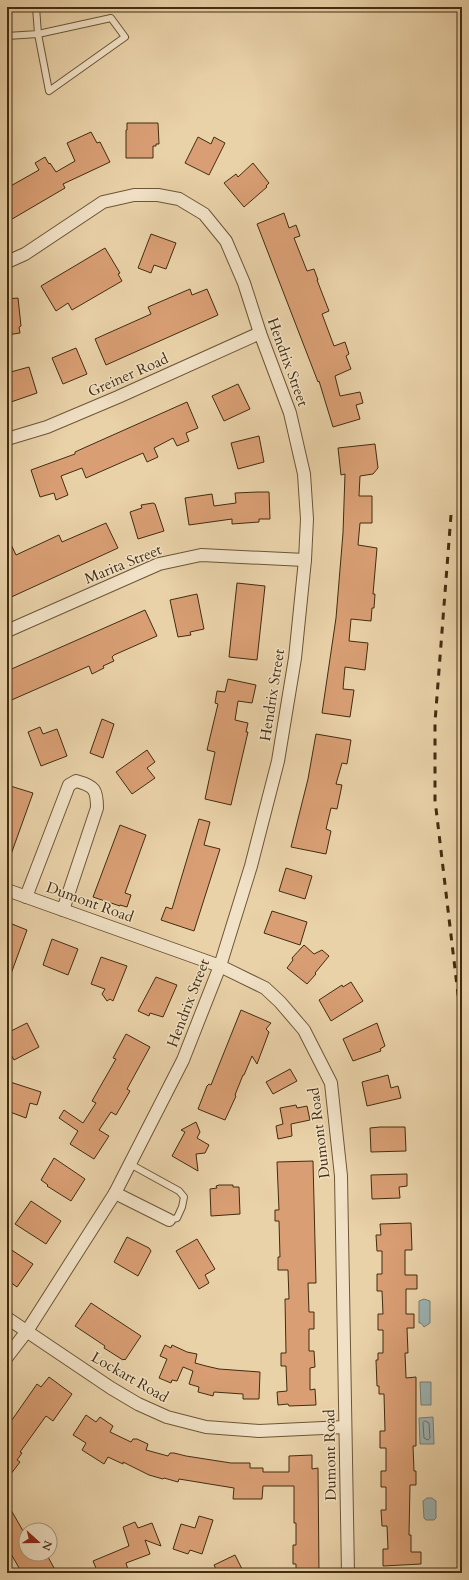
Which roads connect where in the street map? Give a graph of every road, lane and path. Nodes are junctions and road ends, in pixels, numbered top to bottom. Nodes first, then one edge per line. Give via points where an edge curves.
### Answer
1 (36, 7) edge
2 (38, 34) junction
3 (7, 36) edge
4 (7, 262) edge
5 (260, 333) junction
6 (7, 439) edge
7 (305, 560) junction
8 (7, 631) edge
9 (7, 890) edge
10 (26, 897) junction
11 (63, 910) junction
12 (220, 966) junction
13 (130, 1164) junction
14 (115, 1193) junction
15 (169, 1220) joint
16 (7, 1318) edge
17 (27, 1331) junction
18 (7, 1357) edge
19 (345, 1427) junction
20 (348, 1573) edge

1 - 2 lane
2 - 2 lane via 49,91 125,36 111,18
2 - 3 lane
4 - 5 street, Hendrix Street via 24,254 103,202 134,195 158,195 179,199 204,214 226,241 244,283
5 - 6 street, Greiner Road via 118,397 46,427
5 - 7 street, Hendrix Street via 290,414 304,474 307,520
7 - 8 street, Marita Street via 201,555 159,564
7 - 12 street, Hendrix Street via 295,658 278,761 251,866
9 - 10 street, Dumont Road
10 - 11 street, Dumont Road
10 - 11 street via 69,785 76,781 89,784 97,795 97,808
11 - 12 street, Dumont Road
12 - 13 street, Hendrix Street via 183,1060
12 - 19 street, Dumont Road via 265,988 280,1002 304,1030 331,1082 341,1176
13 - 14 street, Hendrix Street
13 - 15 lane via 179,1191 184,1197 177,1218
14 - 15 street
14 - 17 street, Hendrix Street
16 - 17 street, Lockart Road
17 - 18 street, Hendrix Street
17 - 19 street, Lockart Road via 111,1388 167,1417 206,1427 259,1431
19 - 20 street, Dumont Road

